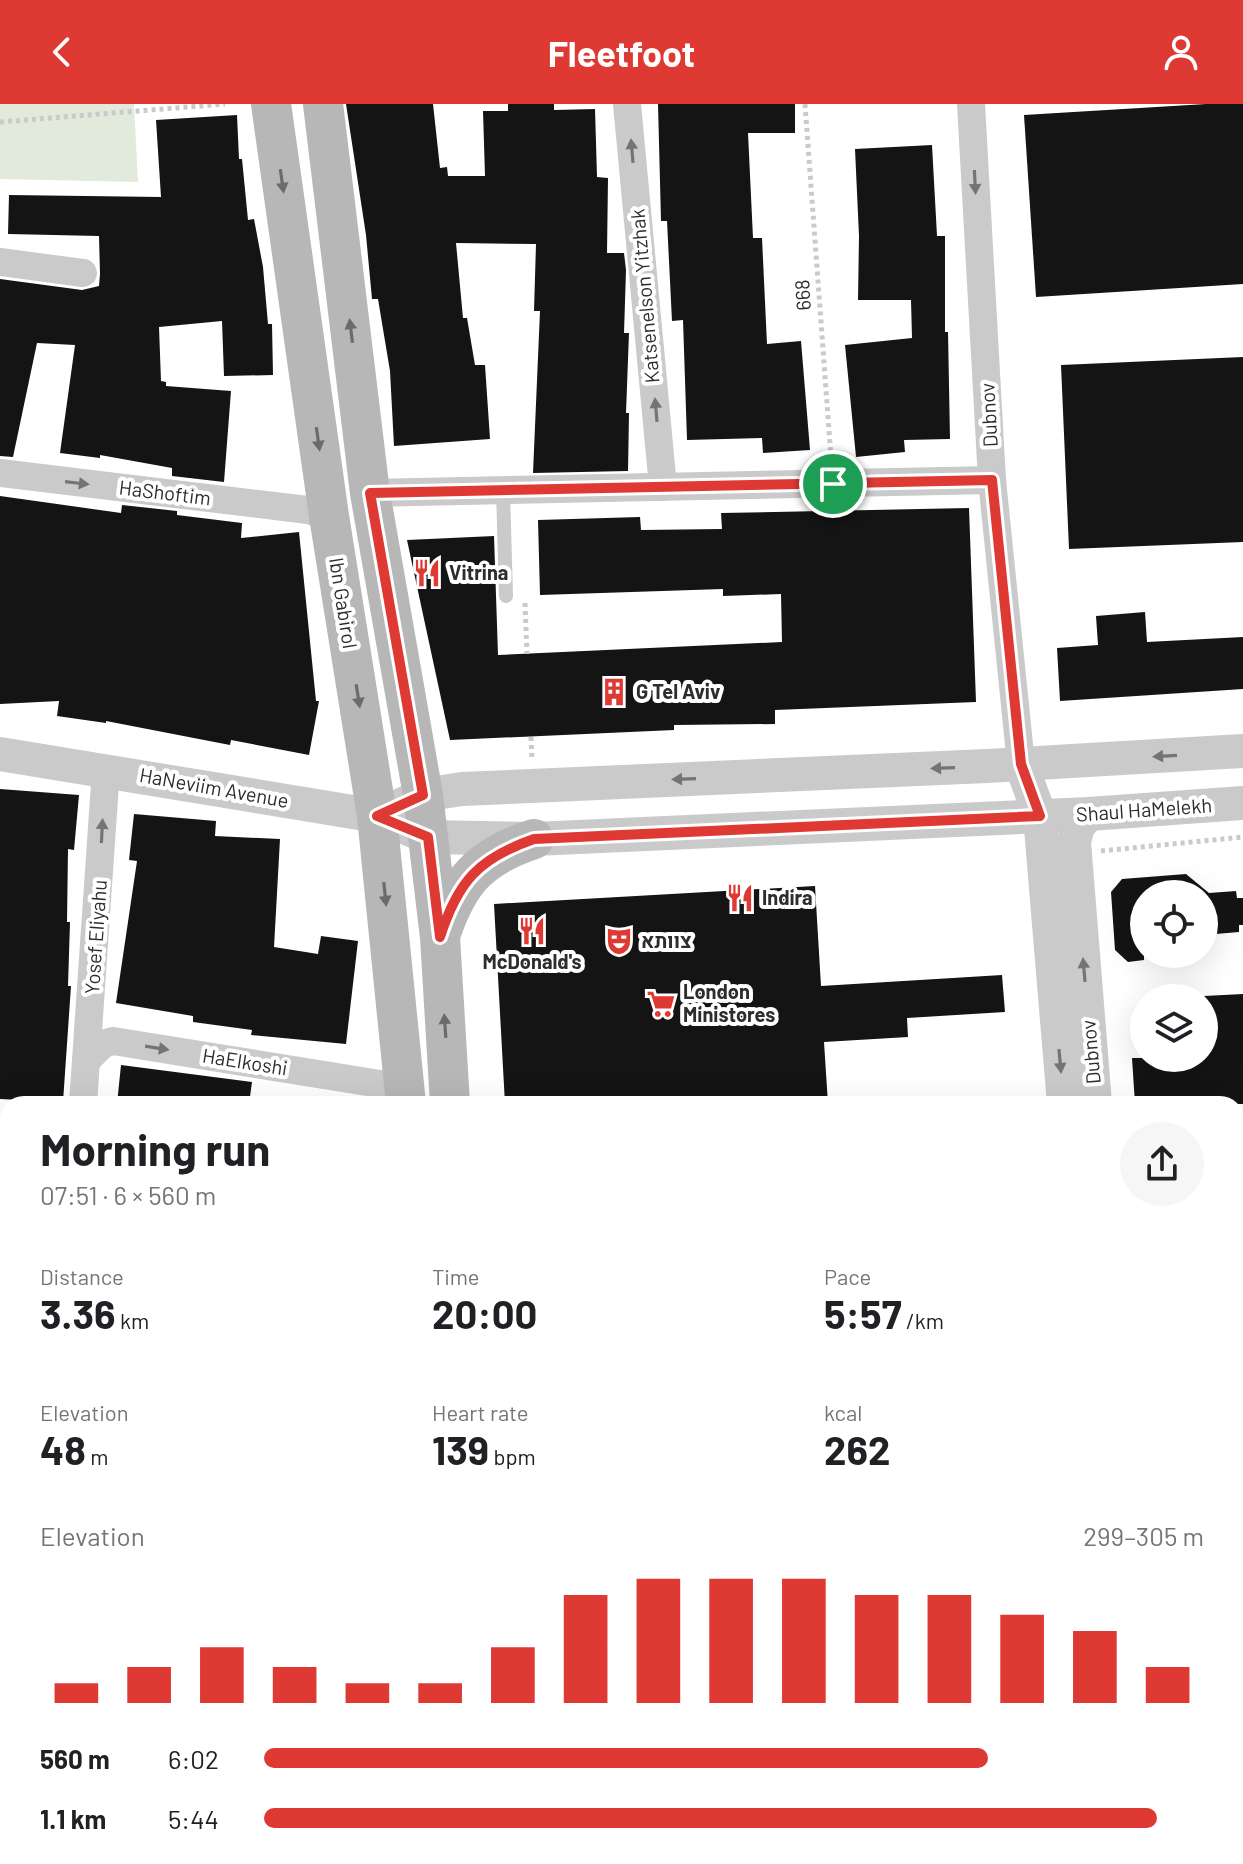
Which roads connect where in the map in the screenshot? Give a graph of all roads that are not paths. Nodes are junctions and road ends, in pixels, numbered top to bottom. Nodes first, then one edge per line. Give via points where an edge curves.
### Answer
1 (271, 104) edge
2 (323, 104) edge
3 (627, 104) edge
4 (971, 104) edge
5 (0, 262) edge
6 (83, 273) dead end
7 (0, 473) edge
8 (992, 480) junction
9 (663, 487) junction
10 (503, 490) junction
11 (370, 493) junction
12 (329, 516) junction
13 (506, 596) dead end
14 (1243, 751) edge
15 (0, 754) edge
16 (1021, 764) junction
17 (106, 769) junction
18 (423, 795) junction
19 (1243, 803) edge
20 (1089, 814) junction
21 (377, 816) junction
22 (1040, 816) junction
23 (428, 837) junction
24 (534, 839) junction
25 (440, 937) junction
26 (87, 1060) junction
27 (84, 1096) edge
28 (397, 1096) edge
29 (405, 1096) edge
30 (450, 1096) edge
31 (1063, 1096) edge
32 (1094, 1096) edge

1 -> 12 main road, Ibn Gabirol
11 -> 2 main road
9 -> 3 street, Katsenelson Yitzhak
4 -> 8 street, Dubnov
5 - 6 street
7 -> 12 street, HaShoftim
8 - 9 street
8 - 16 street, Dubnov
9 - 10 street
10 - 11 street
10 - 13 lane
11 - 18 main road
12 -> 21 main road, Ibn Gabirol
14 -> 16 street
15 - 17 street, HaNeviim Avenue
16 -> 18 street
16 - 22 street, Dubnov
17 - 21 street, HaNeviim Avenue
26 -> 17 street, Yosef Eliyahu
18 - 21 street
18 - 23 main road
19 - 20 street, Shaul HaMelekh
20 - 22 street, Shaul HaMelekh
32 -> 20 street, Dubnov via 1075,853 1076,831
21 - 23 street, Shaul HaMelekh
21 -> 29 main road, Ibn Gabirol
22 - 24 street, Shaul HaMelekh
22 -> 31 street, Dubnov
23 - 24 street, Shaul HaMelekh
23 - 25 main road
24 - 25 main road via 475,869 452,902
30 -> 25 main road
26 - 27 street, Yosef Eliyahu
26 -> 28 street, HaElkoshi via 113,1041 380,1084

